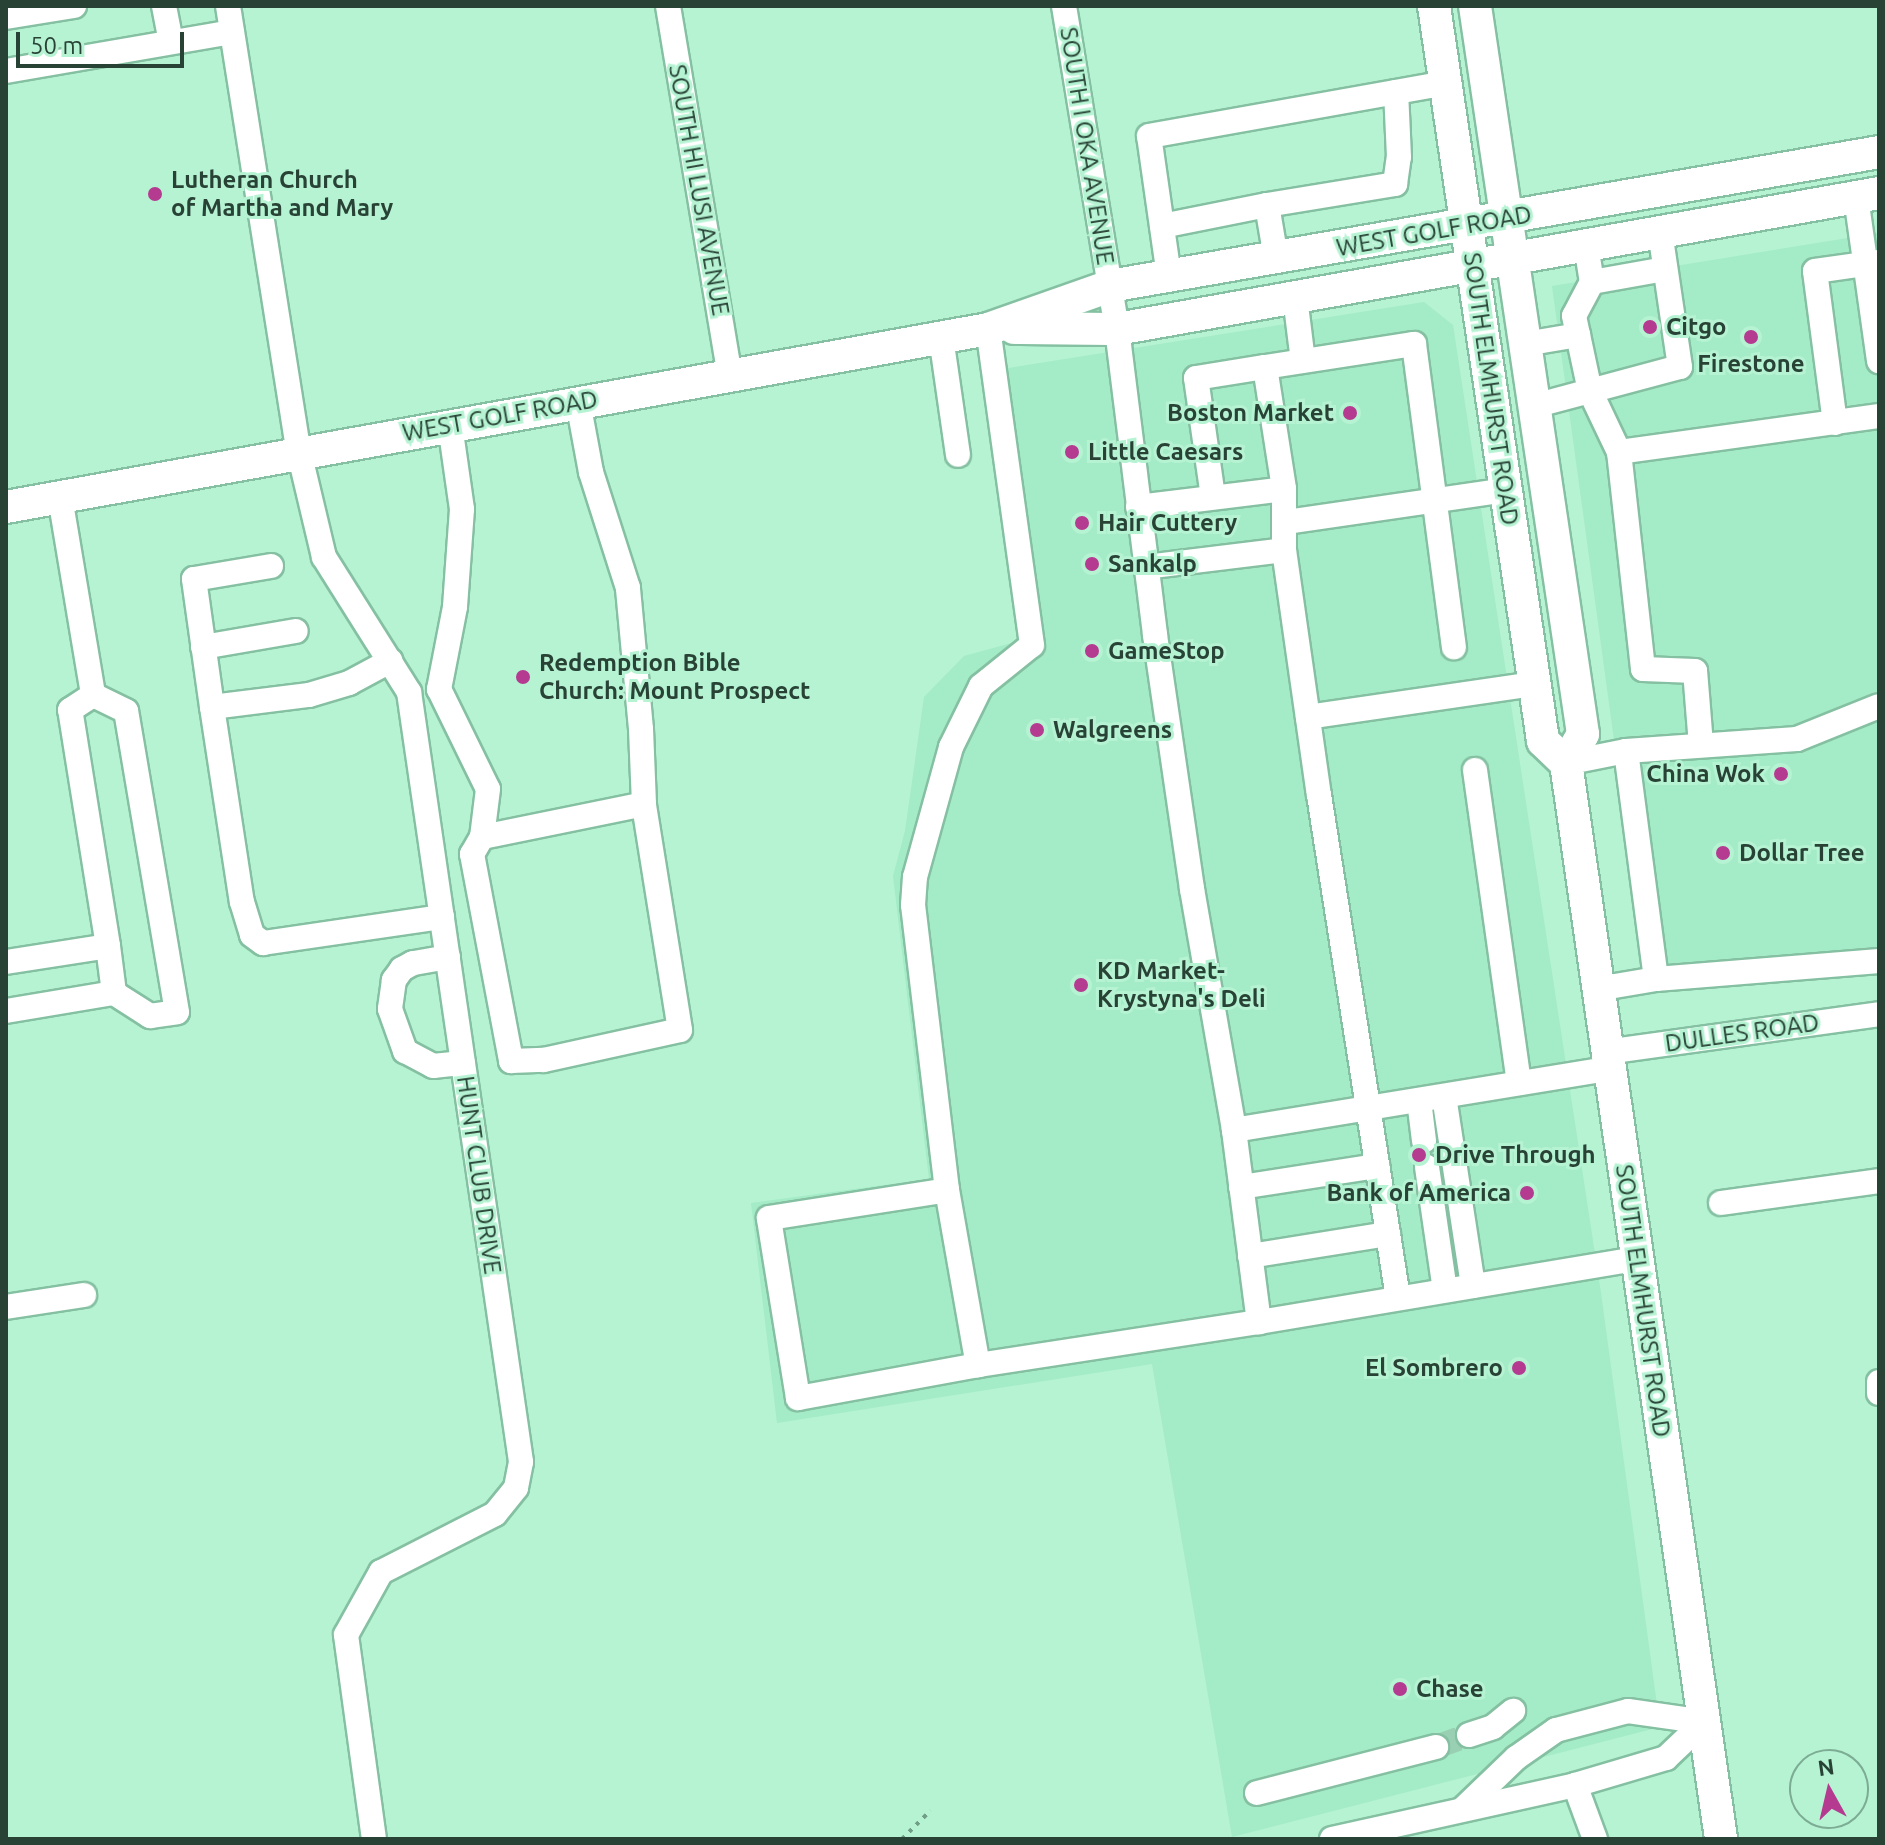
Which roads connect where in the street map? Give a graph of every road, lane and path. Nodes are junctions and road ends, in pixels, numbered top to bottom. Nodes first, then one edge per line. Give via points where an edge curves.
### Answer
1 (74, 6) edge
2 (164, 6) edge
3 (228, 6) edge
4 (668, 6) edge
5 (1064, 6) edge
6 (1434, 6) edge
7 (1475, 6) edge
8 (6, 17) edge
9 (232, 32) junction
10 (171, 41) junction
11 (6, 71) edge
12 (1446, 83) junction
13 (1396, 92) junction
14 (1879, 152) edge
15 (1867, 195) edge
16 (1267, 205) junction
17 (1507, 218) junction
18 (1467, 225) junction
19 (1162, 226) junction
20 (1660, 232) junction
21 (1586, 245) junction
22 (1276, 258) junction
23 (1513, 258) junction
24 (1872, 263) edge
25 (1473, 265) junction
26 (1665, 269) junction
27 (1169, 276) junction
28 (1592, 282) junction
29 (1110, 286) junction
30 (1295, 297) junction
31 (991, 328) junction
32 (1117, 329) junction
33 (1578, 335) junction
34 (941, 337) junction
35 (1525, 344) junction
36 (1303, 361) junction
37 (1879, 361) edge
38 (1265, 367) junction
39 (730, 375) junction
40 (1590, 391) junction
41 (578, 402) junction
42 (1534, 406) junction
43 (1879, 416) edge
44 (1835, 423) junction
45 (450, 425) junction
46 (299, 452) junction
47 (1619, 452) junction
48 (958, 455) dead end
49 (1284, 489) junction
50 (1506, 490) junction
51 (60, 497) junction
52 (1213, 497) junction
53 (1434, 501) junction
54 (6, 507) edge
55 (1138, 507) junction
56 (1287, 522) junction
57 (1284, 550) junction
58 (271, 566) dead end
59 (1146, 567) junction
60 (296, 631) dead end
61 (203, 647) junction
62 (1454, 647) dead end
63 (390, 661) junction
64 (1535, 684) junction
65 (93, 695) junction
66 (1879, 706) edge
67 (212, 707) junction
68 (1308, 717) junction
69 (1701, 745) junction
70 (1626, 751) junction
71 (1566, 763) junction
72 (1475, 770) dead end
73 (644, 804) junction
74 (482, 837) junction
75 (442, 917) junction
76 (108, 946) junction
77 (448, 957) junction
78 (1879, 961) edge
79 (6, 962) edge
80 (1656, 979) junction
81 (1597, 989) junction
82 (114, 993) junction
83 (6, 1011) edge
84 (1879, 1014) edge
85 (1607, 1061) junction
86 (463, 1063) junction
87 (1519, 1083) junction
88 (1444, 1096) junction
89 (1419, 1100) junction
90 (1368, 1109) junction
91 (1234, 1130) junction
92 (1424, 1141) dead end
93 (1377, 1166) junction
94 (1427, 1167) dead end
95 (1879, 1181) edge
96 (1241, 1187) junction
97 (947, 1190) junction
98 (1721, 1203) dead end
99 (1388, 1234) junction
100 (1250, 1256) junction
101 (1636, 1259) junction
102 (1473, 1286) junction
103 (1445, 1290) junction
104 (84, 1295) dead end
105 (1398, 1298) junction
106 (6, 1307) edge
107 (1259, 1322) junction
108 (978, 1365) junction
109 (1513, 1711) dead end
110 (1704, 1722) junction
111 (1469, 1735) tunnel mouth
112 (1436, 1747) tunnel mouth
113 (1575, 1785) junction
114 (1257, 1793) dead end
115 (1464, 1808) junction
116 (930, 1811) dead end
117 (374, 1839) edge
118 (902, 1839) edge
119 (1332, 1839) edge
120 (1595, 1839) edge
121 (1721, 1839) edge

1 - 8 street
2 - 10 street
3 - 9 street, HUNT CLUB DRIVE
4 - 39 street, SOUTH HI LUSI AVENUE
5 - 29 street, SOUTH I OKA AVENUE
6 - 12 main road, SOUTH ELMHURST ROAD
7 - 17 main road, SOUTH ELMHURST ROAD
9 - 10 street
9 - 46 street, HUNT CLUB DRIVE
10 - 11 street
12 - 13 street
12 - 18 main road, SOUTH ELMHURST ROAD
13 - 16 street via 1395,184
13 - 19 street via 1149,136
14 - 17 main road, WEST GOLF ROAD
15 - 20 main road, WEST GOLF ROAD
15 - 24 street
16 - 19 street
16 - 22 street
17 - 18 main road, WEST GOLF ROAD
17 - 23 main road, SOUTH ELMHURST ROAD
18 - 22 main road, WEST GOLF ROAD
18 - 25 main road, SOUTH ELMHURST ROAD
19 - 27 street
20 - 21 main road, WEST GOLF ROAD
20 - 26 street
21 - 23 main road, WEST GOLF ROAD
21 - 28 street
22 - 27 main road, WEST GOLF ROAD
23 - 25 main road, WEST GOLF ROAD
23 - 35 main road, SOUTH ELMHURST ROAD
24 - 37 street
24 - 44 street via 1815,271
25 - 30 main road, WEST GOLF ROAD
25 - 50 main road, SOUTH ELMHURST ROAD
26 - 28 street
26 - 40 street via 1680,367
27 - 29 main road, WEST GOLF ROAD
28 - 33 street via 1574,316
29 - 31 main road, WEST GOLF ROAD
29 - 32 street, SOUTH I OKA AVENUE
30 - 32 main road, WEST GOLF ROAD
30 - 36 street
31 - 32 main road, WEST GOLF ROAD
31 - 34 main road, WEST GOLF ROAD
31 - 97 street via 1032,645 981,686 951,747 915,877 913,905
32 - 55 street, SOUTH I OKA AVENUE
33 - 35 street
33 - 40 street
34 - 39 main road, WEST GOLF ROAD
34 - 48 street
35 - 42 main road, SOUTH ELMHURST ROAD
36 - 38 street
36 - 53 street via 1414,344
38 - 49 street
38 - 52 street via 1196,378
39 - 41 main road, WEST GOLF ROAD
40 - 42 street
40 - 47 street
41 - 45 main road, WEST GOLF ROAD
41 - 73 street via 591,472 628,588
42 - 71 main road, SOUTH ELMHURST ROAD via 1583,734
43 - 44 street
44 - 47 street
45 - 46 main road, WEST GOLF ROAD
45 - 74 street via 462,509 455,607 439,689 488,789
46 - 51 main road, WEST GOLF ROAD
46 - 63 street, HUNT CLUB DRIVE via 324,557
47 - 69 street via 1643,669 1695,671
49 - 52 street
49 - 56 street
50 - 53 street
50 - 64 main road, SOUTH ELMHURST ROAD
51 - 54 main road, WEST GOLF ROAD
51 - 65 street
52 - 55 street
53 - 56 street
53 - 62 street
55 - 59 street, SOUTH I OKA AVENUE
56 - 57 street
57 - 59 street
57 - 68 street
58 - 61 street via 194,579
59 - 91 street, SOUTH I OKA AVENUE via 1192,889
60 - 61 street
61 - 67 street
63 - 67 street via 349,683 309,695
63 - 75 street, HUNT CLUB DRIVE via 409,692
64 - 68 street
64 - 71 main road, SOUTH ELMHURST ROAD via 1543,741
65 - 76 street via 70,710
65 - 82 street via 126,711 177,1012 150,1016
66 - 69 street via 1797,739
67 - 75 street via 242,902 252,935 263,943
68 - 90 street
69 - 70 street
70 - 71 street
70 - 80 street
71 - 81 main road, SOUTH ELMHURST ROAD
72 - 87 street
73 - 74 street
73 - 74 street via 680,1030 544,1060 511,1061 472,854
75 - 77 street, HUNT CLUB DRIVE
76 - 79 street
76 - 82 street
77 - 86 street, HUNT CLUB DRIVE
77 - 86 street via 402,969 394,980 390,1009 405,1051 433,1066
78 - 80 street
80 - 81 street
81 - 85 main road, SOUTH ELMHURST ROAD
82 - 83 street
84 - 85 street, DULLES ROAD
85 - 87 street, DULLES ROAD
85 - 101 main road, SOUTH ELMHURST ROAD
86 - 117 street, HUNT CLUB DRIVE via 521,1462 516,1488 495,1514 381,1572 346,1635
87 - 88 street, DULLES ROAD
88 - 89 street, DULLES ROAD
88 - 102 street
89 - 90 street, DULLES ROAD
89 - 92 street
90 - 91 street, DULLES ROAD
90 - 93 street
91 - 96 street, SOUTH I OKA AVENUE
93 - 96 street
93 - 99 street
94 - 103 street
95 - 98 street
96 - 100 street, SOUTH I OKA AVENUE
97 - 108 street
97 - 108 street via 769,1218 798,1398
99 - 100 street
99 - 105 street
100 - 107 street, SOUTH I OKA AVENUE
101 - 102 street
101 - 110 main road, SOUTH ELMHURST ROAD
102 - 103 street
103 - 105 street
104 - 106 street
105 - 107 street
107 - 108 street
109 - 111 street via 1493,1727
110 - 113 street via 1666,1758
110 - 115 street via 1628,1711 1556,1730 1516,1758
110 - 121 main road, SOUTH ELMHURST ROAD
112 - 114 street
113 - 115 street
113 - 120 street
115 - 119 street
116 - 118 path

